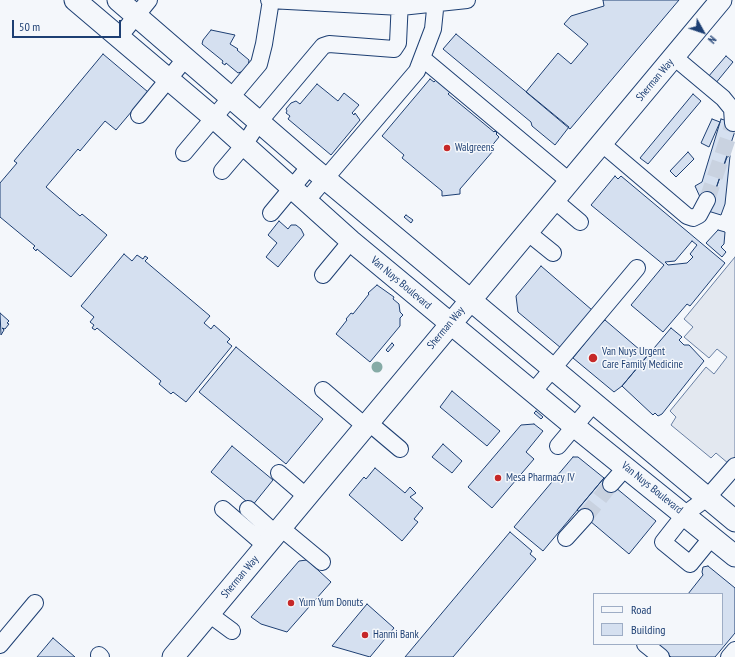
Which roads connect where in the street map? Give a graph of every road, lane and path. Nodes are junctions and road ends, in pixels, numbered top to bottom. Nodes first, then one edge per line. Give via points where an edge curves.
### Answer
1 (75, 0) edge
2 (118, 0) edge
3 (149, 0) edge
4 (270, 0) edge
5 (467, 0) edge
6 (721, 0) edge
7 (436, 1) edge
8 (401, 4) edge
9 (136, 16) junction
10 (119, 37) junction
11 (674, 57) junction
12 (422, 58) junction
13 (185, 59) junction
14 (169, 80) junction
15 (230, 98) junction
16 (139, 115) dead end
17 (213, 117) junction
18 (259, 122) junction
19 (733, 123) dead end
20 (244, 144) junction
21 (601, 144) junction
22 (184, 152) dead end
23 (222, 171) dead end
24 (318, 172) junction
25 (569, 182) junction
26 (300, 194) junction
27 (554, 200) junction
28 (707, 200) tunnel mouth
29 (271, 213) dead end
30 (580, 222) dead end
31 (527, 232) junction
32 (351, 241) junction
33 (553, 253) dead end
34 (637, 268) dead end
35 (323, 275) dead end
36 (470, 299) junction
37 (450, 324) junction
38 (552, 368) junction
39 (323, 390) dead end
40 (533, 392) junction
41 (594, 403) junction
42 (367, 424) junction
43 (574, 426) junction
44 (558, 446) dead end
45 (400, 449) dead end
46 (735, 466) edge
47 (626, 467) junction
48 (279, 474) dead end
49 (611, 484) tunnel mouth
50 (307, 497) junction
51 (707, 498) junction
52 (223, 509) dead end
53 (248, 509) dead end
54 (685, 514) junction
55 (585, 516) tunnel mouth
56 (735, 521) edge
57 (274, 536) junction
58 (712, 537) junction
59 (566, 538) dead end
60 (735, 556) edge
61 (322, 562) dead end
62 (35, 603) dead end
63 (209, 614) junction
64 (232, 631) dead end
65 (0, 645) edge
66 (646, 645) edge
67 (735, 650) edge
68 (173, 657) edge
69 (661, 657) edge
70 (729, 657) edge

1 - 10 main road, Van Nuys Boulevard
2 - 9 main road
3 - 9 street
4 - 8 street
4 - 15 street via 259,64
5 - 7 street
6 - 11 main road, Sherman Way
7 - 8 street
7 - 12 street via 433,29
8 - 18 street via 398,43 394,49 329,44 323,46
9 - 10 street
9 - 13 main road
10 - 14 main road, Van Nuys Boulevard
11 - 19 street via 732,109
11 - 21 main road, Sherman Way
12 - 24 street via 417,71
12 - 25 street
13 - 14 street
13 - 15 main road
14 - 16 street
14 - 17 main road, Van Nuys Boulevard
15 - 17 street
15 - 18 main road
17 - 20 main road, Van Nuys Boulevard
17 - 22 street
18 - 20 street
18 - 24 main road
20 - 23 street
20 - 26 main road, Van Nuys Boulevard
21 - 25 main road, Sherman Way
21 - 28 street via 687,216 693,218 699,215
24 - 26 street
24 - 36 main road
25 - 27 main road, Sherman Way
26 - 29 street
26 - 32 main road, Van Nuys Boulevard
27 - 30 street
27 - 31 main road, Sherman Way
31 - 33 street
31 - 36 main road, Sherman Way
32 - 35 street
32 - 37 main road, Van Nuys Boulevard
34 - 38 street
36 - 37 main road, Sherman Way
36 - 38 main road
37 - 40 main road, Van Nuys Boulevard
37 - 42 main road, Sherman Way
38 - 40 street
38 - 41 main road
39 - 42 street
40 - 43 main road, Van Nuys Boulevard
41 - 43 street
41 - 51 main road
42 - 45 street
42 - 50 main road, Sherman Way
43 - 44 street
43 - 47 main road, Van Nuys Boulevard
46 - 51 street
47 - 49 street
47 - 54 main road, Van Nuys Boulevard
48 - 50 street
50 - 57 main road, Sherman Way
51 - 54 street
51 - 56 main road
52 - 57 street
53 - 57 street
54 - 58 main road, Van Nuys Boulevard
54 - 58 street via 663,542 690,564
55 - 59 street
57 - 61 street
57 - 63 main road, Sherman Way
58 - 60 main road, Van Nuys Boulevard
62 - 65 street
63 - 64 street
63 - 68 main road, Sherman Way
66 - 69 street
67 - 70 street

